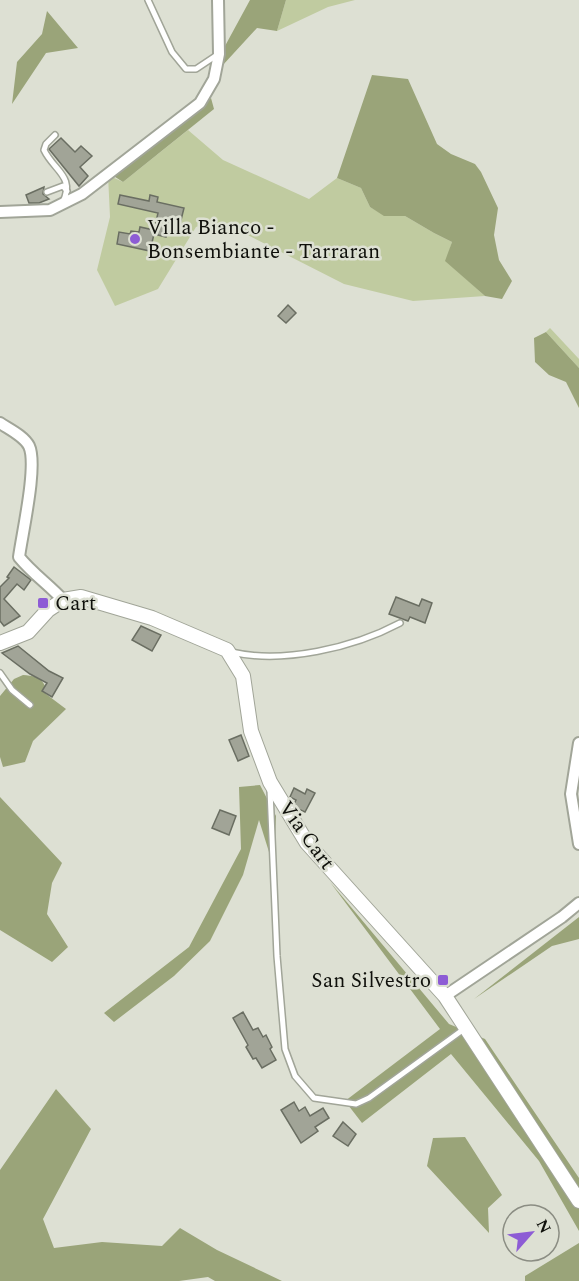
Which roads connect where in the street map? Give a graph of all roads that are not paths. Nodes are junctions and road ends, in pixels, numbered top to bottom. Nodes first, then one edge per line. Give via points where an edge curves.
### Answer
1 (148, 0) edge
2 (218, 0) edge
3 (219, 54) junction
4 (55, 135) dead end
5 (67, 191) junction
6 (47, 192) dead end
7 (62, 204) junction
8 (0, 212) edge
9 (0, 416) edge
10 (0, 423) edge
11 (29, 446) junction
12 (63, 600) junction
13 (400, 623) dead end
14 (0, 643) edge
15 (226, 650) junction
16 (0, 673) edge
17 (30, 705) dead end
18 (579, 743) edge
19 (270, 782) junction
20 (579, 844) edge
21 (579, 903) edge
22 (445, 996) junction
23 (466, 1028) junction
24 (579, 1201) edge

1 - 3 lane via 172,52 186,69 196,69
2 - 3 street
3 - 7 street via 214,79 200,103 82,195
4 - 5 lane via 44,150 63,176
5 - 6 lane via 63,186
5 - 7 lane
7 - 8 street via 50,210
9 - 11 street
10 - 11 street
11 - 12 street via 32,469 19,557
12 - 14 street via 28,632
12 - 15 street via 81,597 152,618
13 - 15 lane via 381,633 294,656 248,656
15 - 19 street, Via Cart via 243,676 251,731
16 - 17 lane
18 - 20 street via 571,794
19 - 22 street, Via Cart via 307,843
19 - 23 lane via 277,956 285,1049 295,1076 314,1098 356,1104
21 - 22 street
22 - 23 street, Via Cart
23 - 24 street, Via Cart

